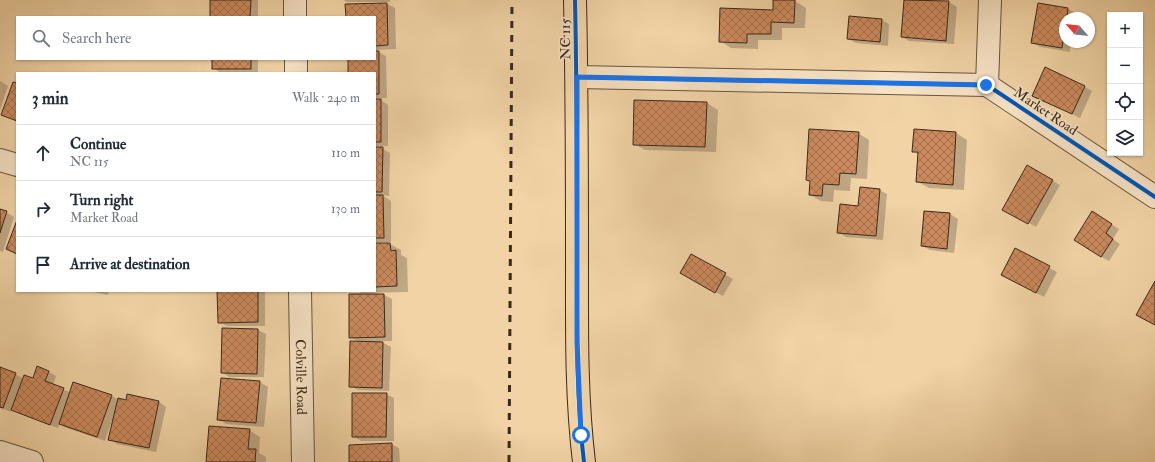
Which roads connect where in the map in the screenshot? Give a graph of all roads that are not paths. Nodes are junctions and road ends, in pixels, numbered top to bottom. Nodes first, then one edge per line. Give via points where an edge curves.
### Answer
1 (295, 0) edge
2 (575, 0) edge
3 (990, 0) edge
4 (295, 16) edge
5 (296, 60) edge
6 (296, 72) edge
7 (577, 77) junction
8 (986, 85) junction
9 (0, 160) edge
10 (16, 166) edge
11 (1155, 197) edge
12 (300, 292) edge
13 (0, 452) edge
14 (32, 462) edge
15 (303, 462) edge
16 (584, 462) edge

1 - 4 street
2 - 7 main road, NC 115 / NC 115
3 - 8 street
5 - 6 street
7 - 8 street
7 - 16 main road, NC 115 / NC 115 via 577,342
8 - 11 street, Market Road
9 - 10 street
12 - 15 street, Colville Road
13 - 14 street

